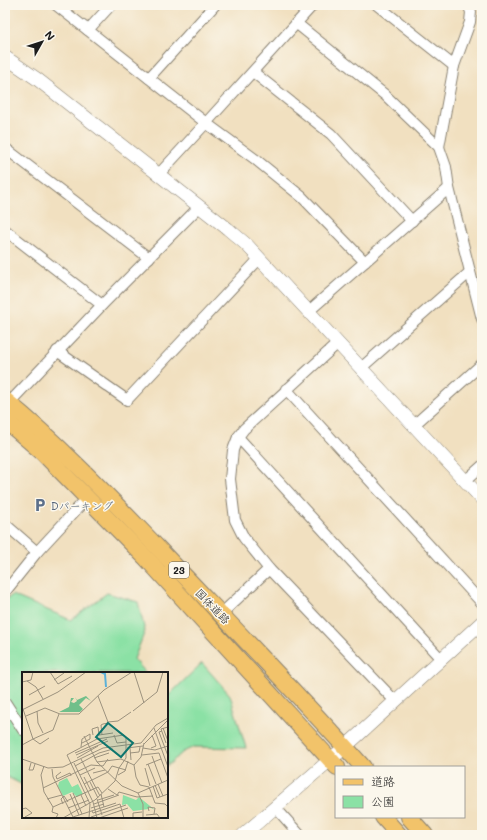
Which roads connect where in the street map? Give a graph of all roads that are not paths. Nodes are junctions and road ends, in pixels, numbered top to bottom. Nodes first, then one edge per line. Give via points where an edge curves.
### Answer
1 (56, 5) edge
2 (110, 5) edge
3 (215, 5) edge
4 (313, 5) edge
5 (377, 5) edge
6 (468, 5) edge
7 (296, 23) junction
8 (88, 30) junction
9 (5, 57) edge
10 (454, 66) junction
11 (253, 72) junction
12 (149, 78) junction
13 (206, 123) junction
14 (439, 147) junction
15 (5, 148) edge
16 (158, 174) junction
17 (449, 188) junction
18 (199, 207) junction
19 (412, 221) junction
20 (5, 230) edge
21 (148, 258) junction
22 (260, 258) junction
23 (365, 262) junction
24 (470, 272) junction
25 (102, 305) junction
26 (309, 311) junction
27 (482, 319) edge
28 (338, 343) junction
29 (57, 351) junction
30 (482, 364) edge
31 (361, 368) junction
32 (286, 389) junction
33 (7, 401) edge
34 (5, 420) edge
35 (414, 425) junction
36 (238, 437) junction
37 (482, 466) edge
38 (465, 481) junction
39 (88, 497) junction
40 (482, 499) edge
41 (5, 524) edge
42 (37, 552) junction
43 (269, 569) junction
44 (5, 592) edge
45 (482, 603) edge
46 (221, 614) junction
47 (482, 622) edge
48 (441, 659) junction
49 (395, 701) junction
50 (5, 702) edge
51 (22, 728) edge
52 (345, 747) junction
53 (333, 763) edge
54 (362, 766) edge
55 (275, 807) junction
56 (384, 818) edge
57 (410, 818) edge
58 (242, 835) edge
59 (300, 835) edge
60 (399, 835) edge
61 (425, 835) edge

1 - 8 street
2 - 8 street
3 - 12 street
4 - 7 street
5 - 10 street
6 - 10 street via 471,12 470,22
7 - 11 street
7 - 14 street via 385,96
8 - 12 street
9 - 16 street
10 - 14 street
11 - 13 street
11 - 19 street via 331,134
12 - 13 street
13 - 16 street
13 - 23 street via 302,197
14 - 17 street via 446,167
15 - 21 street
16 - 18 street
17 - 19 street
17 - 24 street
18 - 21 street
18 - 22 street
19 - 23 street
20 - 25 street
21 - 25 street
22 - 26 street
22 - 29 street via 127,400
23 - 26 street
24 - 27 street
24 - 31 street
25 - 29 street
26 - 28 street
28 - 31 street
28 - 32 street
29 - 33 street
30 - 35 street
31 - 35 street
32 - 36 street
32 - 45 street
33 - 46 main road, 国体道路 / 23 via 97,484
34 - 39 main road, 国体道路 / 23
35 - 38 street
36 - 43 street via 233,450 230,479 235,520 244,538
36 - 48 street
37 - 38 street
38 - 40 street
39 - 42 street
39 - 53 main road, 国体道路 / 23
41 - 42 street
42 - 44 street
43 - 46 street
43 - 49 street
46 - 52 main road, 国体道路 / 23
47 - 48 street
48 - 49 street
49 - 52 street
50 - 51 street
52 - 53 street
52 - 54 main road, 国体道路 / 23
53 - 55 street
55 - 58 street
55 - 59 street
56 - 60 main road
57 - 61 main road

